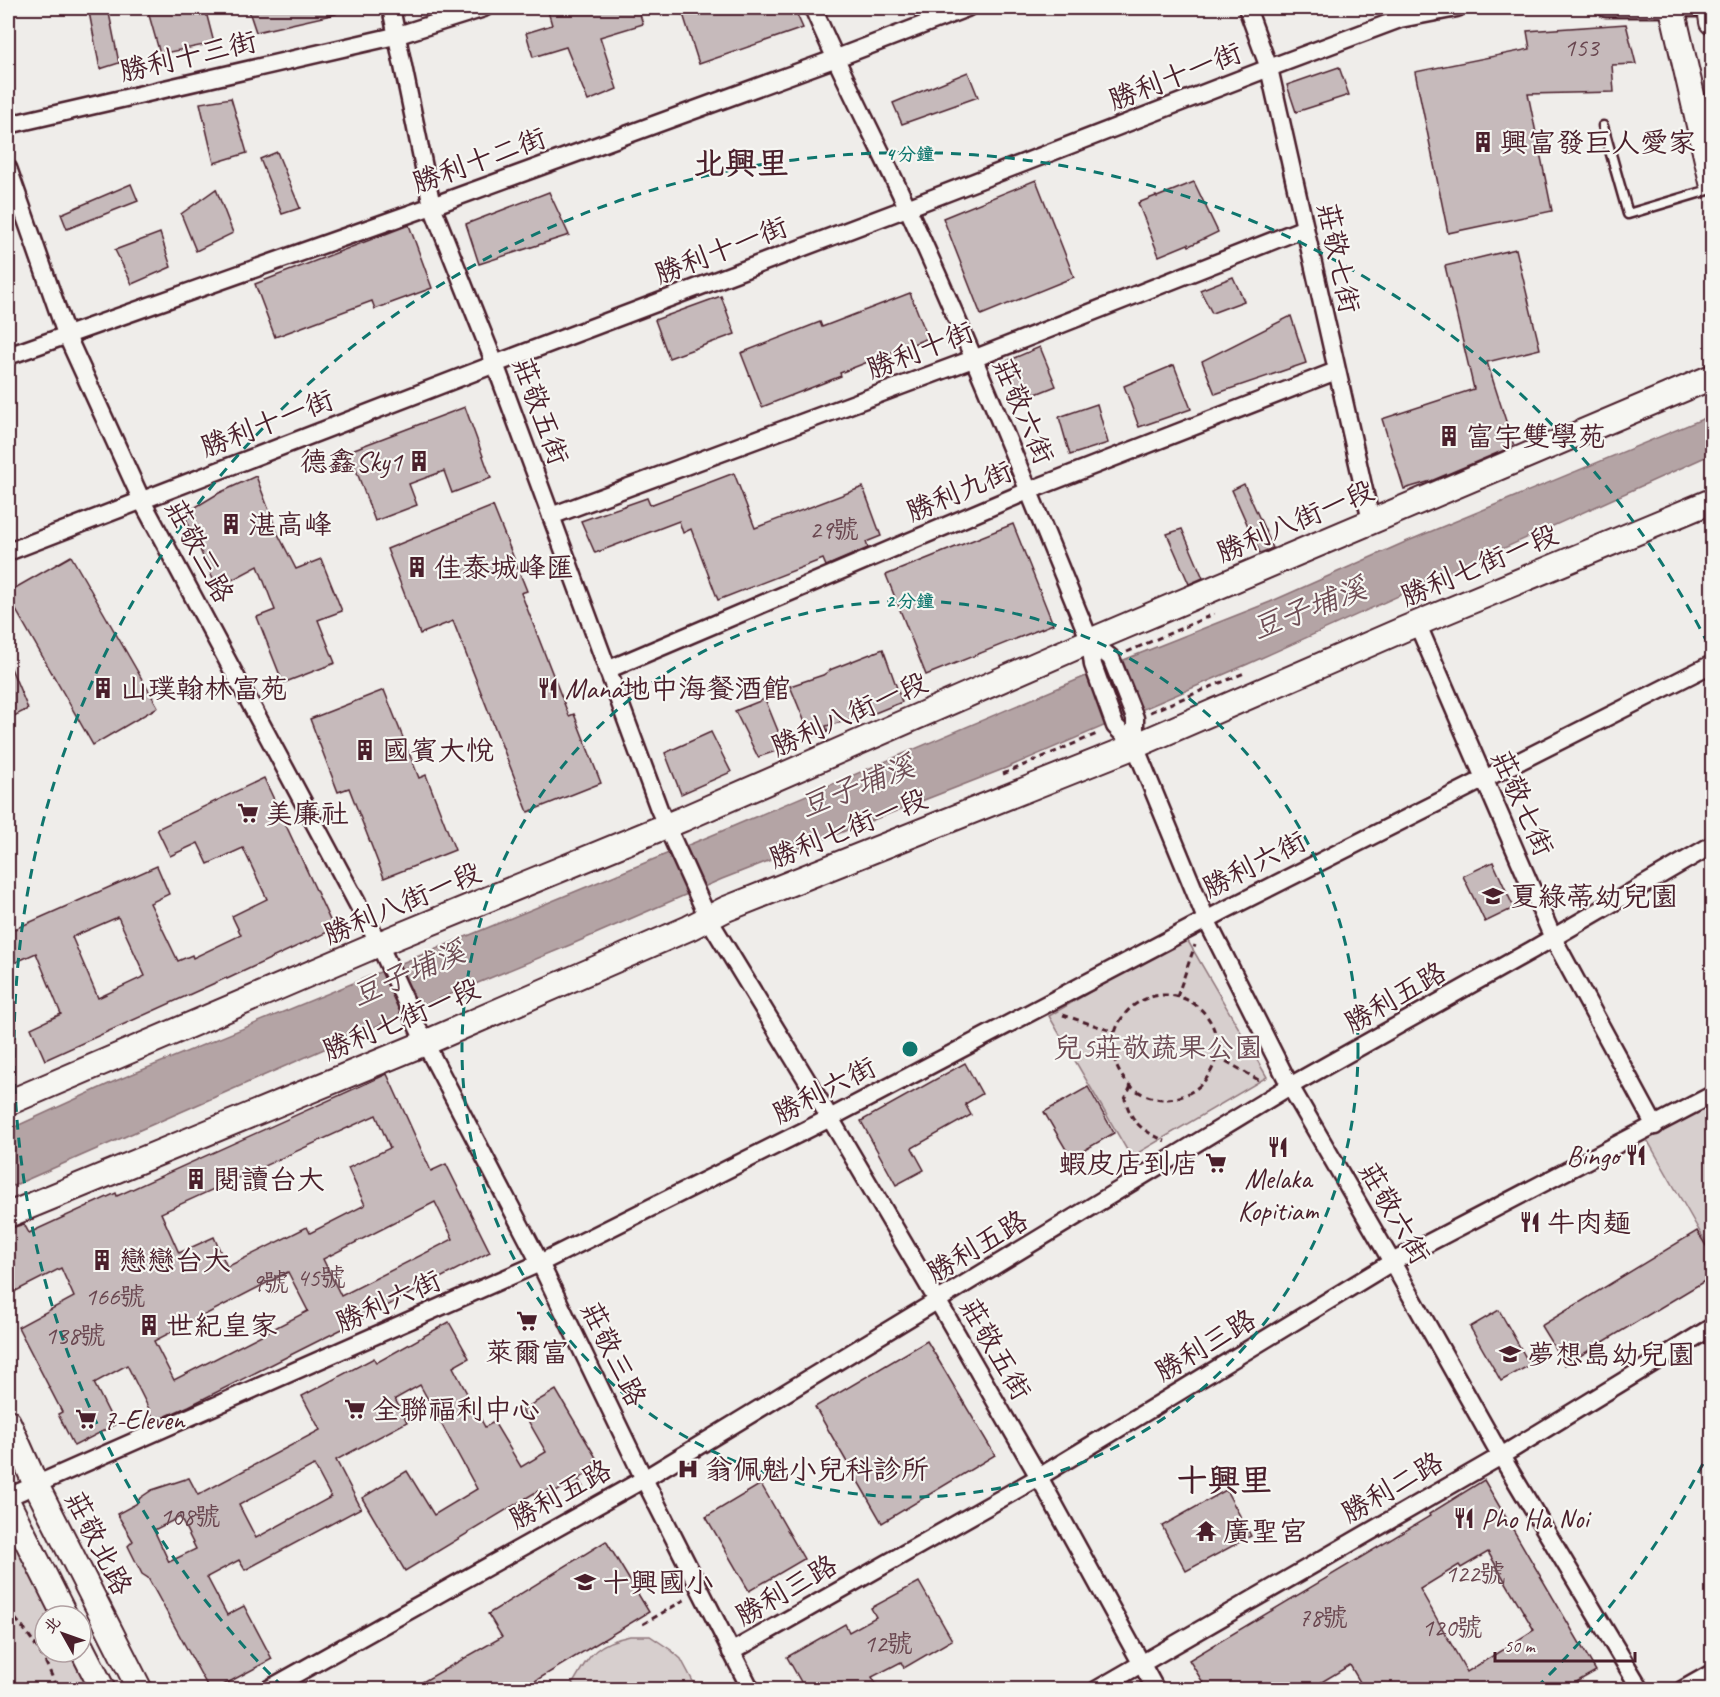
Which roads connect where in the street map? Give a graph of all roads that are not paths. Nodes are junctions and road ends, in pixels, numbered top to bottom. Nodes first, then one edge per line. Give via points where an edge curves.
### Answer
1 (391, 8) edge
2 (484, 8) edge
3 (813, 8) edge
4 (967, 8) edge
5 (1247, 8) edge
6 (1456, 8) edge
7 (1606, 8) edge
8 (1672, 8) edge
9 (1711, 8) edge
10 (1713, 22) edge
11 (395, 36) junction
12 (834, 59) junction
13 (1269, 68) junction
14 (8, 125) edge
15 (1603, 126) dead end
16 (8, 168) edge
17 (1713, 182) edge
18 (1713, 189) edge
19 (432, 206) junction
20 (907, 208) junction
21 (1305, 228) junction
22 (66, 334) junction
23 (8, 356) edge
24 (973, 359) junction
25 (495, 364) junction
26 (1336, 371) junction
27 (1713, 377) edge
28 (1028, 491) junction
29 (142, 501) junction
30 (1713, 501) edge
31 (551, 516) junction
32 (1371, 521) junction
33 (8, 552) edge
34 (1417, 623) junction
35 (1090, 641) junction
36 (1713, 664) edge
37 (607, 670) junction
38 (1135, 746) junction
39 (1483, 778) junction
40 (666, 825) junction
41 (1713, 845) edge
42 (708, 918) junction
43 (1206, 919) junction
44 (1553, 938) junction
45 (379, 944) junction
46 (425, 1042) junction
47 (1290, 1086) junction
48 (1713, 1095) edge
49 (8, 1102) edge
50 (830, 1118) junction
51 (1655, 1126) junction
52 (8, 1215) edge
53 (1392, 1262) junction
54 (540, 1263) junction
55 (938, 1302) junction
56 (1713, 1327) edge
57 (8, 1422) edge
58 (1501, 1456) junction
59 (1039, 1477) junction
60 (644, 1479) junction
61 (36, 1485) junction
62 (8, 1497) edge
63 (8, 1503) edge
64 (59, 1604) edge
65 (731, 1652) junction
66 (90, 1664) edge
67 (1140, 1664) junction
68 (1713, 1673) edge
69 (103, 1689) edge
70 (140, 1689) edge
71 (267, 1689) edge
72 (751, 1689) edge
73 (1096, 1689) edge
74 (1156, 1689) edge
75 (1641, 1689) edge
76 (1682, 1689) edge

1 - 11 street, 莊敬五街
2 - 11 street, 勝利十三街
3 - 12 street, 莊敬六街
4 - 12 street, 勝利十二街
5 - 13 street, 莊敬七街
6 - 13 street, 勝利十一街 via 1401,19
7 - 8 street
8 - 9 street
8 - 17 street
9 - 10 street
11 - 14 street, 勝利十三街
11 - 19 street, 莊敬五街
12 - 19 street, 勝利十二街
12 - 20 street, 莊敬六街
13 - 20 street, 勝利十一街
13 - 21 street, 莊敬七街
15 - 18 lane via 1628,214
16 - 22 street, 莊敬三路
19 - 22 street, 勝利十二街
19 - 25 street, 莊敬五街
20 - 24 street, 莊敬六街
20 - 25 street, 勝利十一街
21 - 24 street, 勝利十街
21 - 26 street, 莊敬七街
22 - 23 street, 勝利十二街
22 - 29 street, 莊敬三路
24 - 28 street, 莊敬六街
24 - 31 street, 勝利十街
25 - 29 street, 勝利十一街
25 - 31 street, 莊敬五街
26 - 28 street, 勝利九街
26 - 32 street, 莊敬七街
27 - 32 street, 勝利八街一段
28 - 35 street, 莊敬六街
28 - 37 street, 勝利九街
29 - 33 street, 勝利十一街
29 - 45 street, 莊敬三路
30 - 34 street, 勝利七街一段
31 - 37 street, 莊敬五街
32 - 35 street, 勝利八街一段
34 - 38 street, 勝利七街一段
34 - 39 street, 莊敬七街
35 - 38 street, 莊敬六街 via 1115,726
35 - 38 street via 1111,658 1135,718
35 - 40 street, 勝利八街一段
36 - 39 street, 勝利六街
37 - 40 street, 莊敬五街
38 - 42 street, 勝利七街一段
38 - 43 street, 莊敬六街
39 - 43 street, 勝利六街
39 - 44 street, 莊敬七街
40 - 42 street, 莊敬五街
40 - 45 street, 勝利八街一段
41 - 44 street, 勝利五路
42 - 46 street, 勝利七街一段
42 - 50 street, 莊敬五街
43 - 47 street, 莊敬六街
43 - 50 street, 勝利六街
44 - 47 street, 勝利五路
44 - 51 street, 莊敬七街
45 - 46 street, 莊敬三路
45 - 49 street, 勝利八街一段
46 - 52 street, 勝利七街一段
46 - 54 street, 莊敬三路
47 - 53 street, 莊敬六街
47 - 55 street, 勝利五路
48 - 51 street, 勝利三路
50 - 54 street, 勝利六街
50 - 55 street, 莊敬五街
51 - 53 street, 勝利三路
53 - 58 street, 莊敬六街
53 - 59 street, 勝利三路
54 - 60 street, 莊敬三路
54 - 61 street, 勝利六街
55 - 59 street, 莊敬五街
55 - 60 street, 勝利五路
56 - 58 street, 勝利二路
57 - 61 street, 莊敬北路
58 - 67 street, 勝利二路
58 - 75 street, 莊敬六街
59 - 65 street, 勝利三路
59 - 67 street, 莊敬五街
60 - 65 street, 莊敬三路
60 - 71 street, 勝利五路
61 - 62 street, 勝利六街
61 - 70 street, 莊敬北路
63 - 64 street
65 - 72 street, 莊敬三路
66 - 69 street
67 - 73 street, 勝利二路
67 - 74 street, 莊敬五街
68 - 76 street

